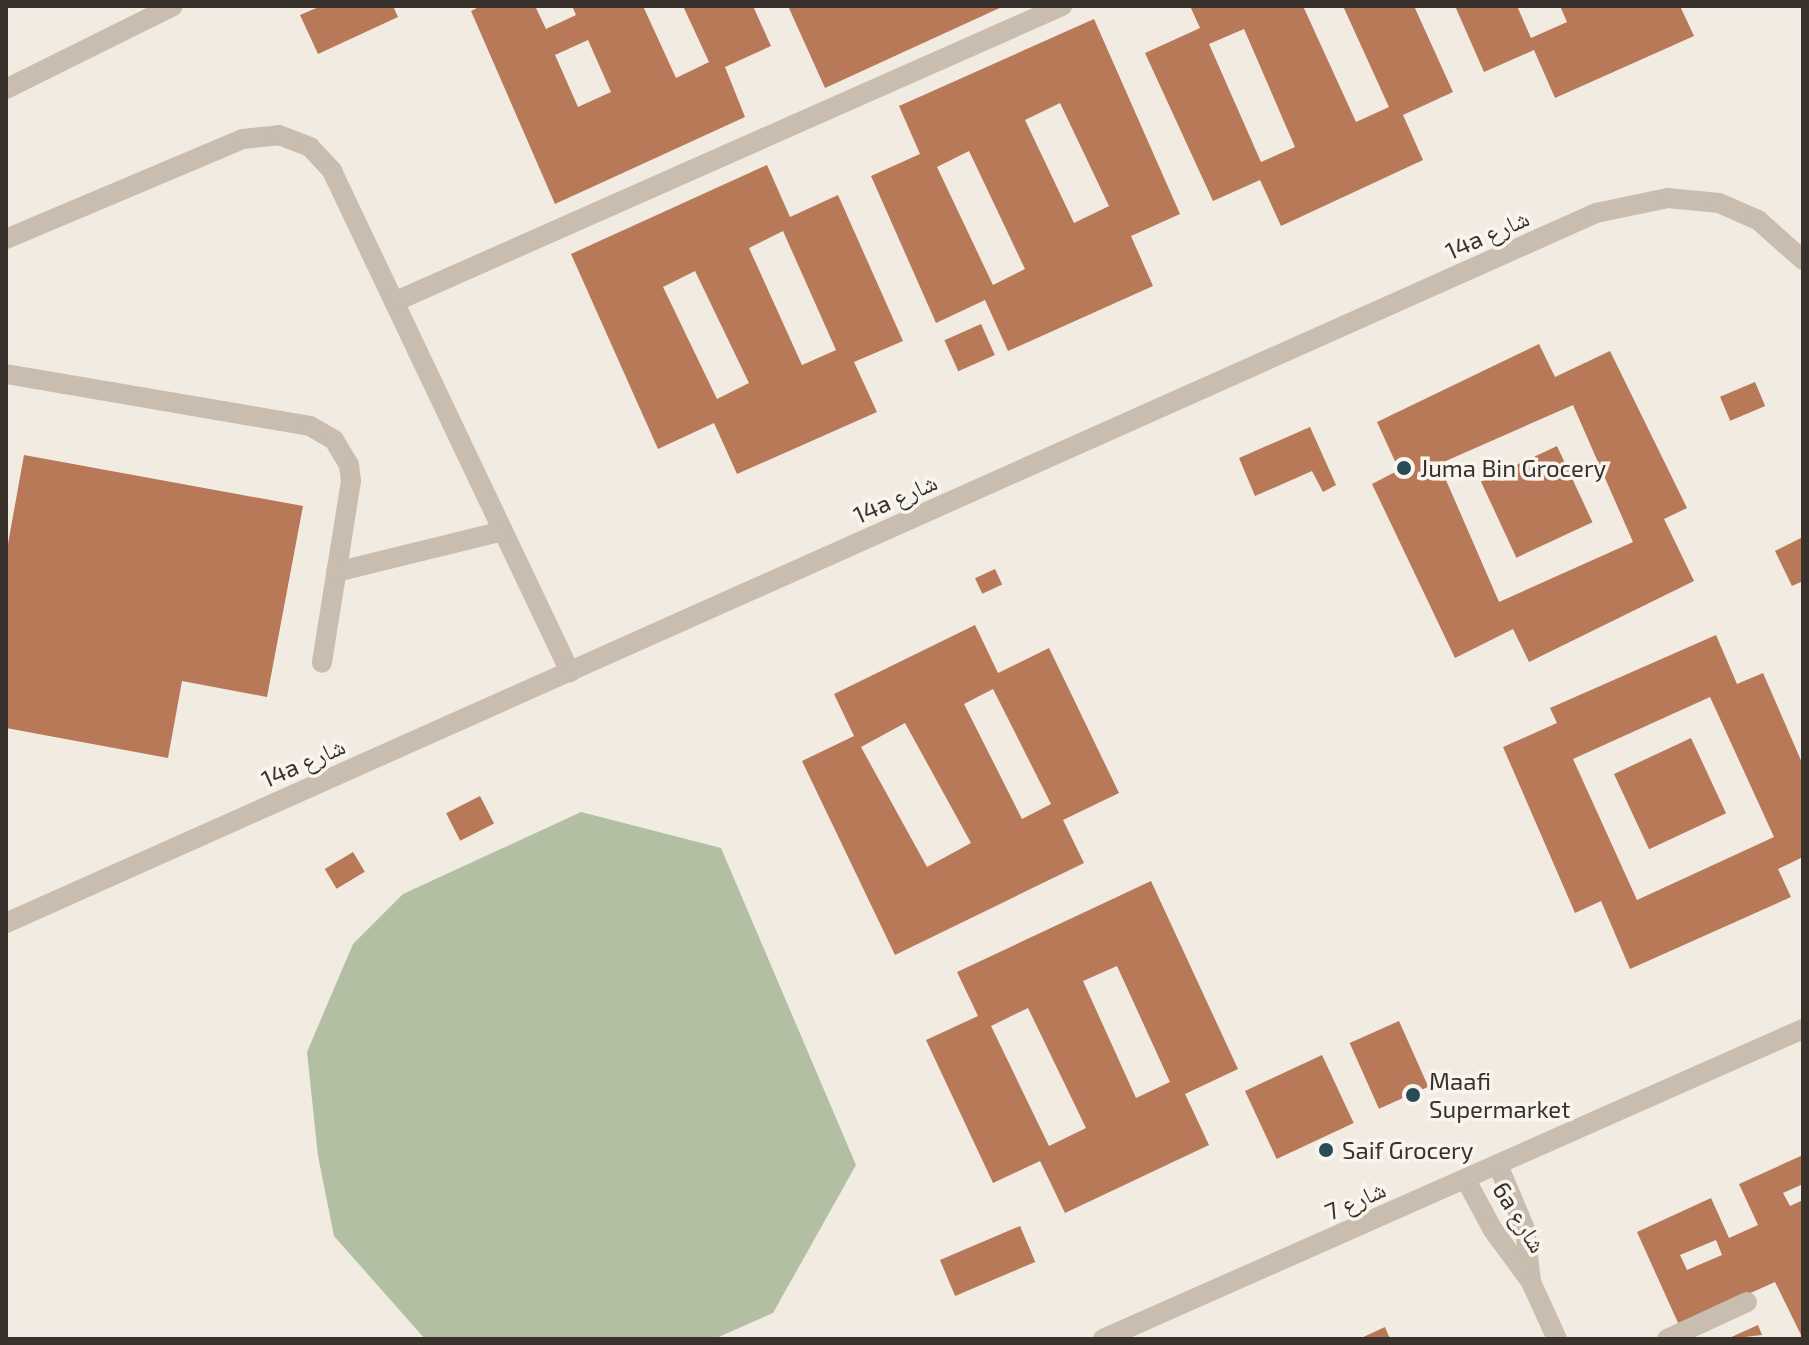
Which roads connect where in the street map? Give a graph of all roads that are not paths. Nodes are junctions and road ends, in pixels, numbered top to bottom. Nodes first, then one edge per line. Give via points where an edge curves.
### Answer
1 (173, 6) edge
2 (1062, 6) edge
3 (6, 89) edge
4 (6, 239) edge
5 (1803, 260) edge
6 (394, 302) junction
7 (6, 374) edge
8 (503, 531) junction
9 (336, 572) junction
10 (322, 663) dead end
11 (570, 672) junction
12 (6, 923) edge
13 (1803, 1029) edge
14 (1498, 1165) junction
15 (1466, 1180) junction
16 (1531, 1282) junction
17 (1747, 1302) dead end
18 (1103, 1339) edge
19 (1557, 1339) edge
20 (1667, 1339) edge

1 - 3 street
2 - 6 street
4 - 6 street via 243,139 279,135 310,147 332,171
5 - 11 street, 14a شارع via 1758,220 1719,203 1668,198 1607,209
6 - 8 street
7 - 9 street via 323,432 342,451 351,481
8 - 9 street
8 - 11 street
9 - 10 street
11 - 12 street, 14a شارع
13 - 14 street, شارع 7
14 - 15 street, شارع 7
14 - 16 street, 6a شارع via 1525,1229
15 - 16 street, 6a شارع via 1493,1230
15 - 18 street, شارع 7
16 - 19 street, 6a شارع
17 - 20 street

